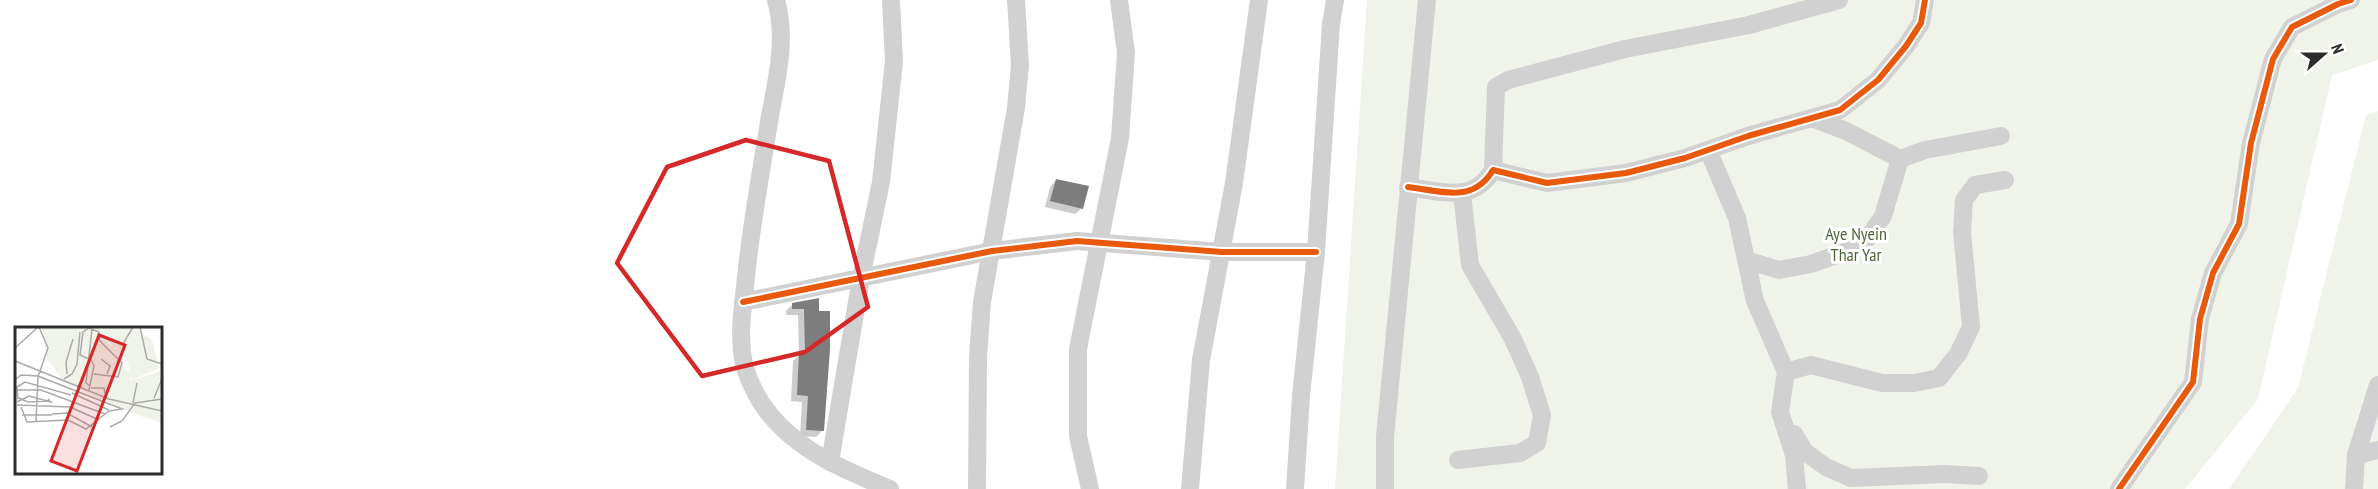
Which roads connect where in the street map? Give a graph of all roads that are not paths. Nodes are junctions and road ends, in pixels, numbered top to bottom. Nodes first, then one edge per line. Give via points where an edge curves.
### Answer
1 (891, 0) edge
2 (1016, 0) edge
3 (1119, 0) edge
4 (1260, 0) edge
5 (1335, 0) edge
6 (1427, 0) edge
7 (1839, 0) edge
8 (1925, 0) edge
9 (2351, 0) edge
10 (781, 1) edge
11 (1812, 118) junction
12 (2001, 136) dead end
13 (1708, 150) junction
14 (1900, 159) junction
15 (1493, 170) junction
16 (2005, 180) dead end
17 (1408, 187) junction
18 (1462, 193) junction
19 (1101, 242) junction
20 (992, 251) junction
21 (1222, 252) junction
22 (1316, 252) junction
23 (1746, 260) junction
24 (861, 278) junction
25 (743, 302) junction
26 (1786, 372) junction
27 (2378, 385) edge
28 (1780, 412) junction
29 (2378, 450) edge
30 (2355, 454) junction
31 (1458, 460) dead end
32 (830, 462) junction
33 (1979, 476) dead end
34 (890, 489) edge
35 (977, 489) edge
36 (1090, 489) edge
37 (1190, 489) edge
38 (1295, 489) edge
39 (1385, 489) edge
40 (1797, 489) edge
41 (2119, 489) edge
42 (2354, 489) edge

1 - 24 street via 894,61 881,182
2 - 20 street via 1019,76
3 - 19 street via 1126,53 1120,138
4 - 21 street
5 - 22 street
6 - 17 street
7 - 15 street via 1749,25 1625,49 1508,80 1496,87
8 - 11 street via 1921,23 1878,80 1840,110
9 - 41 street via 2292,27 2273,59 2251,143 2239,224 2213,273 2200,319 2193,382
10 - 25 street via 780,57
11 - 13 street
11 - 14 street
12 - 14 street via 1925,150
13 - 15 street via 1626,173 1547,183
13 - 23 street via 1737,218
14 - 23 street via 1883,216 1868,238 1845,252 1779,270
15 - 18 street via 1476,190
16 - 26 street via 1975,185 1964,200 1962,232 1971,327 1958,354 1939,378 1882,383 1812,364
17 - 18 street
17 - 39 street via 1384,437
18 - 31 street via 1470,265 1513,339 1542,416 1537,443 1520,453
19 - 20 street
19 - 21 street
19 - 36 street via 1078,349 1078,436
20 - 24 street
20 - 35 street via 982,302 978,357
21 - 22 street
21 - 37 street via 1202,360
22 - 38 street
23 - 26 street via 1755,301
24 - 25 street
24 - 32 street
25 - 32 street via 741,345 757,394 771,416 797,441
26 - 28 street
27 - 30 street
28 - 33 street via 1804,452 1851,478
28 - 40 street via 1794,455
29 - 30 street
30 - 42 street
32 - 34 street

